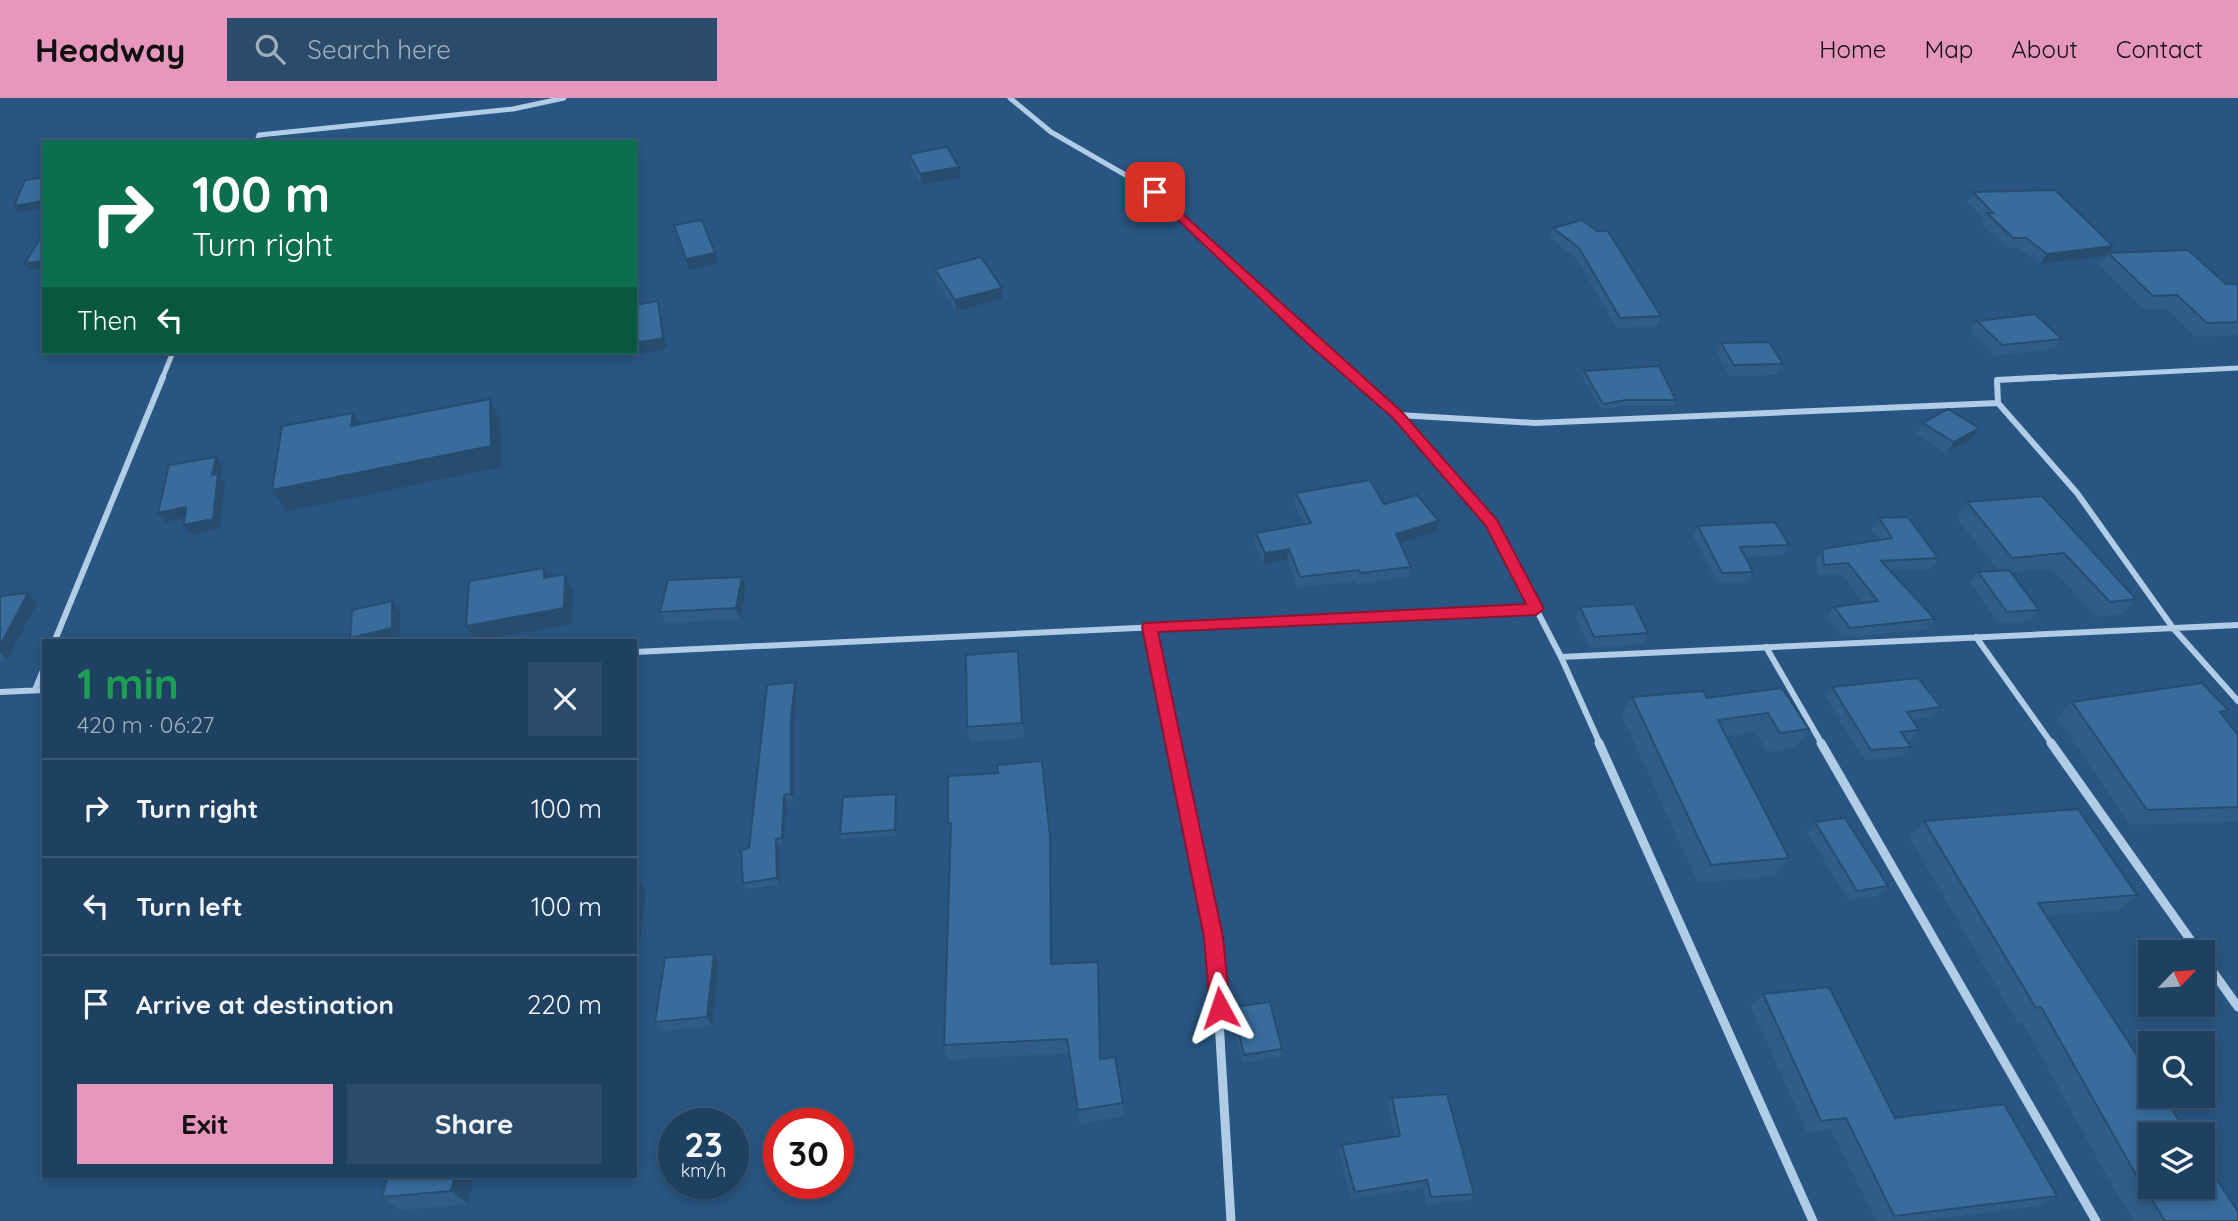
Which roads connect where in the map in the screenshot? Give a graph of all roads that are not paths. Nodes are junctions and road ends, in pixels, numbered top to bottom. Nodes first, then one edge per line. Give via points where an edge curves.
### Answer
1 (564, 98) edge
2 (1010, 98) edge
3 (258, 140) edge
4 (172, 354) edge
5 (2238, 368) edge
6 (1998, 403) junction
7 (1398, 415) junction
8 (1536, 609) junction
9 (2238, 625) edge
10 (1149, 627) junction
11 (2173, 628) junction
12 (1976, 637) junction
13 (55, 639) edge
14 (1766, 647) junction
15 (637, 652) edge
16 (1561, 657) junction
17 (39, 690) edge
18 (0, 692) edge
19 (2238, 701) edge
20 (2191, 940) edge
21 (2216, 976) edge
22 (2238, 1007) edge
23 (1231, 1221) edge
24 (1813, 1221) edge
25 (2096, 1221) edge

1 - 3 street via 513,109 260,135
2 - 7 street via 1051,132 1155,192
4 - 13 street
5 - 6 street via 1997,380
6 - 7 street via 1535,423
6 - 11 street via 2077,494
7 - 8 street via 1492,524
8 - 10 street
8 - 16 street
9 - 11 street
10 - 15 street
10 - 23 street via 1214,937
11 - 12 street
11 - 19 street
12 - 14 street
12 - 20 street
14 - 16 street
14 - 25 street
16 - 24 street
17 - 18 street
21 - 22 street

